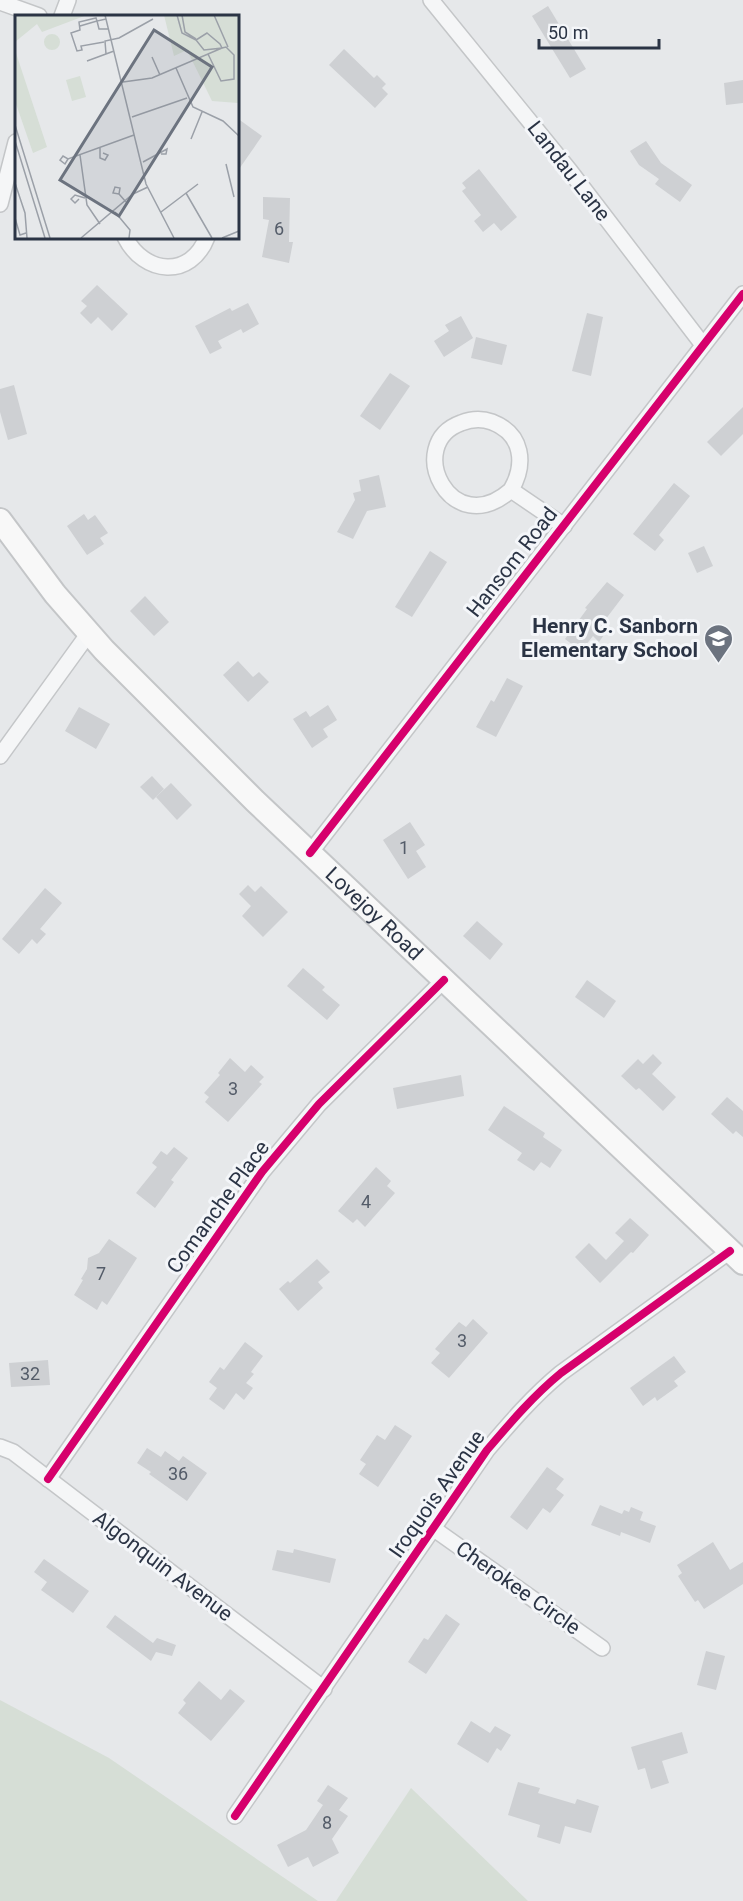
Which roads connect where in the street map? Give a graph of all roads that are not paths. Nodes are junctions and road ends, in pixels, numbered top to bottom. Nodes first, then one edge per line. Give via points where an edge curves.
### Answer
1 (68, 0) edge
2 (431, 0) edge
3 (0, 2) edge
4 (36, 15) edge
5 (62, 15) edge
6 (15, 150) edge
7 (12, 172) edge
8 (0, 204) edge
9 (126, 238) edge
10 (207, 238) edge
11 (743, 294) edge
12 (703, 345) junction
13 (511, 490) junction
14 (0, 520) edge
15 (564, 526) junction
16 (89, 633) junction
17 (0, 756) edge
18 (310, 853) junction
19 (444, 980) junction
20 (736, 1257) edge
21 (0, 1447) edge
22 (48, 1479) junction
23 (434, 1529) junction
24 (602, 1648) dead end
25 (324, 1689) junction
26 (235, 1816) dead end

1 - 5 street
2 - 12 street, Landau Lane via 570,171
3 - 4 street
6 - 7 street
7 - 8 street
9 - 10 street via 141,259 168,267 194,257
11 - 12 street, Hansom Road
12 - 15 street, Hansom Road
13 - 13 street via 488,504 468,504 450,496 441,486 434,460 445,434 471,420 500,425 519,448 521,462
13 - 15 street
14 - 16 main road, Lovejoy Road
15 - 18 street, Hansom Road
16 - 17 street
16 - 18 main road, Lovejoy Road
18 - 19 main road, Lovejoy Road
19 - 20 main road, Lovejoy Road
19 - 22 street, Comanche Place via 319,1104 262,1172
20 - 23 street, Iroquois Avenue via 561,1373 536,1394 487,1450
21 - 22 street, Algonquin Avenue via 13,1452
22 - 25 street, Algonquin Avenue
23 - 24 street, Cherokee Circle
23 - 25 street, Iroquois Avenue
25 - 26 street, Iroquois Avenue

